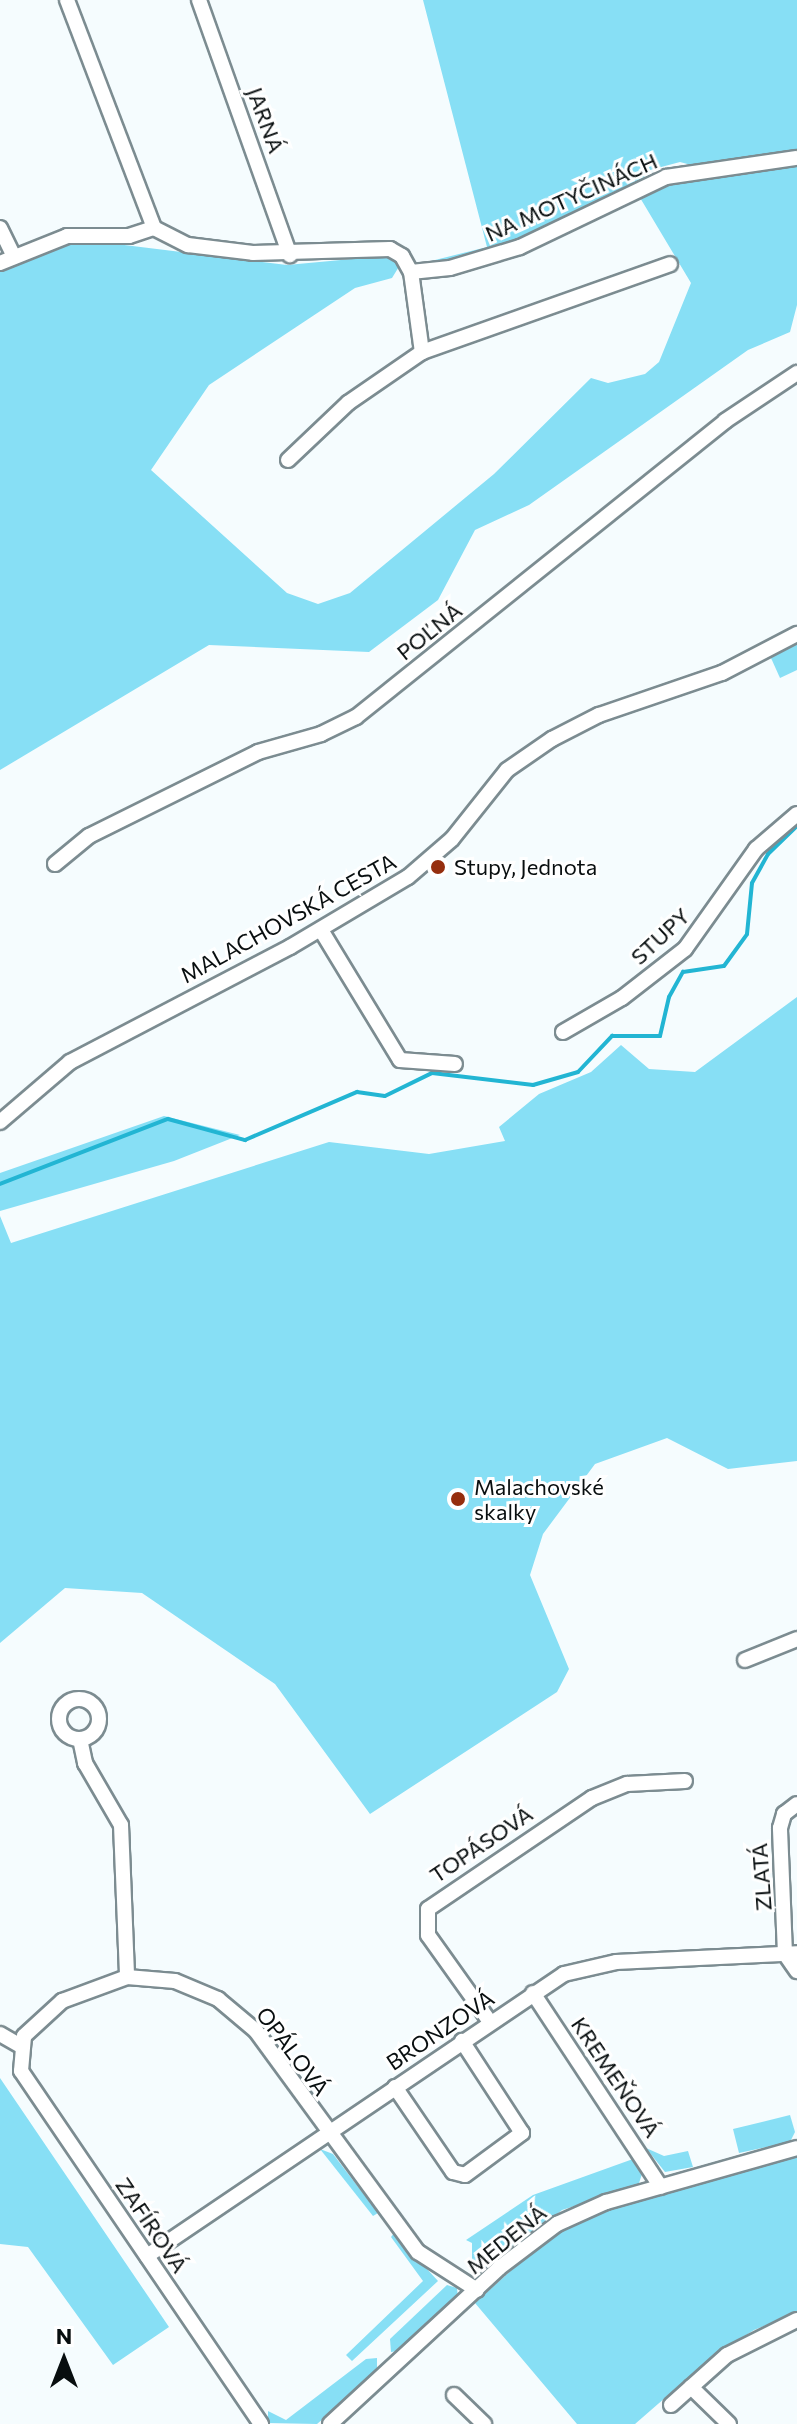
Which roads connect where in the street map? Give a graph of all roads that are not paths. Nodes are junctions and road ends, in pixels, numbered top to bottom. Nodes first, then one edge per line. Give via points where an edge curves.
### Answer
1 (67, 0) edge
2 (199, 0) edge
3 (797, 158) edge
4 (0, 228) edge
5 (154, 228) junction
6 (290, 255) junction
7 (14, 257) junction
8 (0, 263) edge
9 (670, 264) dead end
10 (411, 272) junction
11 (422, 352) junction
12 (797, 373) edge
13 (288, 460) dead end
14 (797, 634) edge
15 (797, 814) edge
16 (55, 864) dead end
17 (321, 930) junction
18 (563, 1032) dead end
19 (455, 1064) dead end
20 (0, 1122) edge
21 (797, 1639) edge
22 (745, 1660) dead end
23 (80, 1739) dead end
24 (685, 1781) dead end
25 (794, 1806) edge
26 (791, 1953) edge
27 (797, 1971) edge
28 (127, 1977) junction
29 (533, 1993) junction
30 (490, 2022) junction
31 (0, 2034) edge
32 (462, 2041) junction
33 (21, 2046) junction
34 (395, 2087) junction
35 (326, 2133) junction
36 (797, 2148) edge
37 (661, 2187) junction
38 (147, 2256) junction
39 (477, 2290) junction
40 (797, 2320) edge
41 (691, 2387) junction
42 (454, 2395) dead end
43 (671, 2405) dead end
44 (261, 2424) edge
45 (330, 2424) edge
46 (484, 2424) edge
47 (729, 2424) edge

1 - 5 street
2 - 6 street, JARNÁ
3 - 10 street, NA MOTYČINÁCH via 666,177 520,247 450,268
4 - 7 street
5 - 6 street via 204,248
5 - 7 street via 129,236 83,233
6 - 10 street via 390,249 402,256
7 - 8 street
9 - 11 street
10 - 11 street
11 - 13 street via 348,403
12 - 16 street, POĽNÁ via 725,421 356,717 321,734 258,752 89,836
14 - 17 street, MALACHOVSKÁ CESTA via 722,673 599,715 552,739 507,770 434,857
15 - 18 street, STUPY via 756,849 685,949 622,998
17 - 19 street via 400,1060
17 - 20 street, MALACHOVSKÁ CESTA via 70,1062
21 - 22 street
23 - 28 street via 85,1763 121,1825
24 - 30 street, TOPÁSOVÁ via 627,1784 592,1798 428,1909 428,1935
25 - 26 street, ZLATÁ via 780,1820
26 - 27 street
26 - 29 street, BRONZOVÁ via 602,1964 564,1974
28 - 33 street, OPÁLOVÁ via 62,2001 31,2027
28 - 35 street, OPÁLOVÁ via 190,1986 232,2009 256,2031
29 - 30 street, BRONZOVÁ
29 - 37 street, KREMEŇOVÁ
30 - 32 street, BRONZOVÁ
31 - 33 street
32 - 34 street, BRONZOVÁ
32 - 34 street via 522,2133 465,2175 453,2172
33 - 38 street, ZAFÍROVÁ via 26,2080
34 - 35 street, BRONZOVÁ
35 - 38 street, BRONZOVÁ
35 - 39 street via 418,2252
36 - 37 street, MEDENÁ
37 - 39 street, MEDENÁ via 606,2202 557,2224
38 - 44 street, ZAFÍROVÁ
39 - 45 street, MEDENÁ
40 - 41 street via 727,2355
41 - 43 street
41 - 47 street
42 - 46 street

